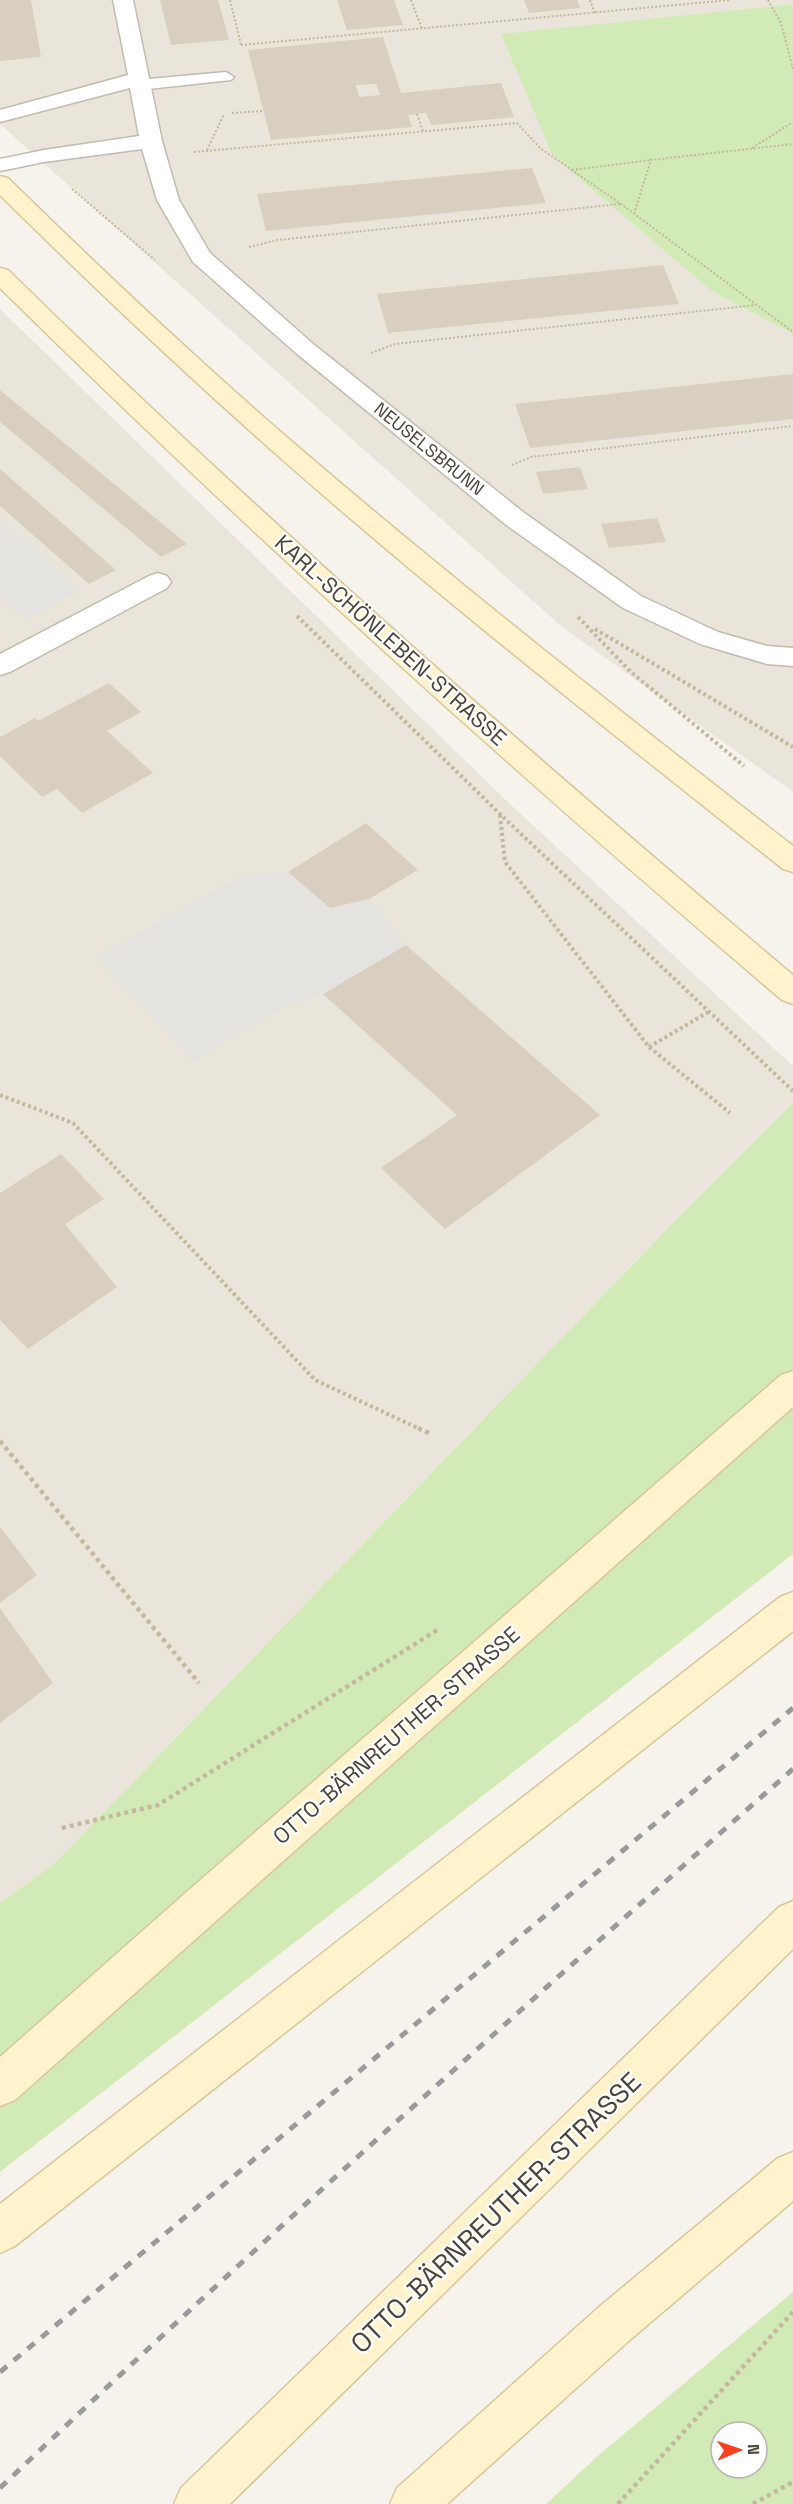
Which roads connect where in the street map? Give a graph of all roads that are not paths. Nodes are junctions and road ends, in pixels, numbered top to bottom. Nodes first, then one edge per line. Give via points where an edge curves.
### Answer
1 (123, 0) edge
2 (226, 77) dead end
3 (138, 82) junction
4 (0, 116) edge
5 (153, 149) junction
6 (0, 165) edge
7 (0, 183) edge
8 (0, 276) edge
9 (158, 582) dead end
10 (793, 657) edge
11 (0, 666) edge
12 (793, 861) edge
13 (764, 968) junction
14 (793, 992) edge
15 (793, 1006) edge
16 (793, 1386) edge
17 (793, 1609) edge
18 (793, 1921) edge
19 (0, 2085) edge
20 (793, 2173) edge
21 (0, 2231) edge
22 (197, 2504) edge
23 (413, 2504) edge

1 - 3 street, NEUSELSBRUNN
2 - 3 lane
3 - 4 street
3 - 5 street, NEUSELSBRUNN
5 - 6 street via 44,156
5 - 10 street, NEUSELSBRUNN via 168,200 201,257 328,368 514,518 632,602 709,638
7 - 12 main road via 248,417 574,690
8 - 13 main road, KARL-SCHÖNLEBEN-STRASSE via 394,644
9 - 11 street
13 - 14 main road, KARL-SCHÖNLEBEN-STRASSE
13 - 15 main road
16 - 19 main road, OTTO-BÄRNREUTHER-STRASSE
17 - 21 main road
18 - 22 main road, OTTO-BÄRNREUTHER-STRASSE
20 - 23 main road via 615,2324

